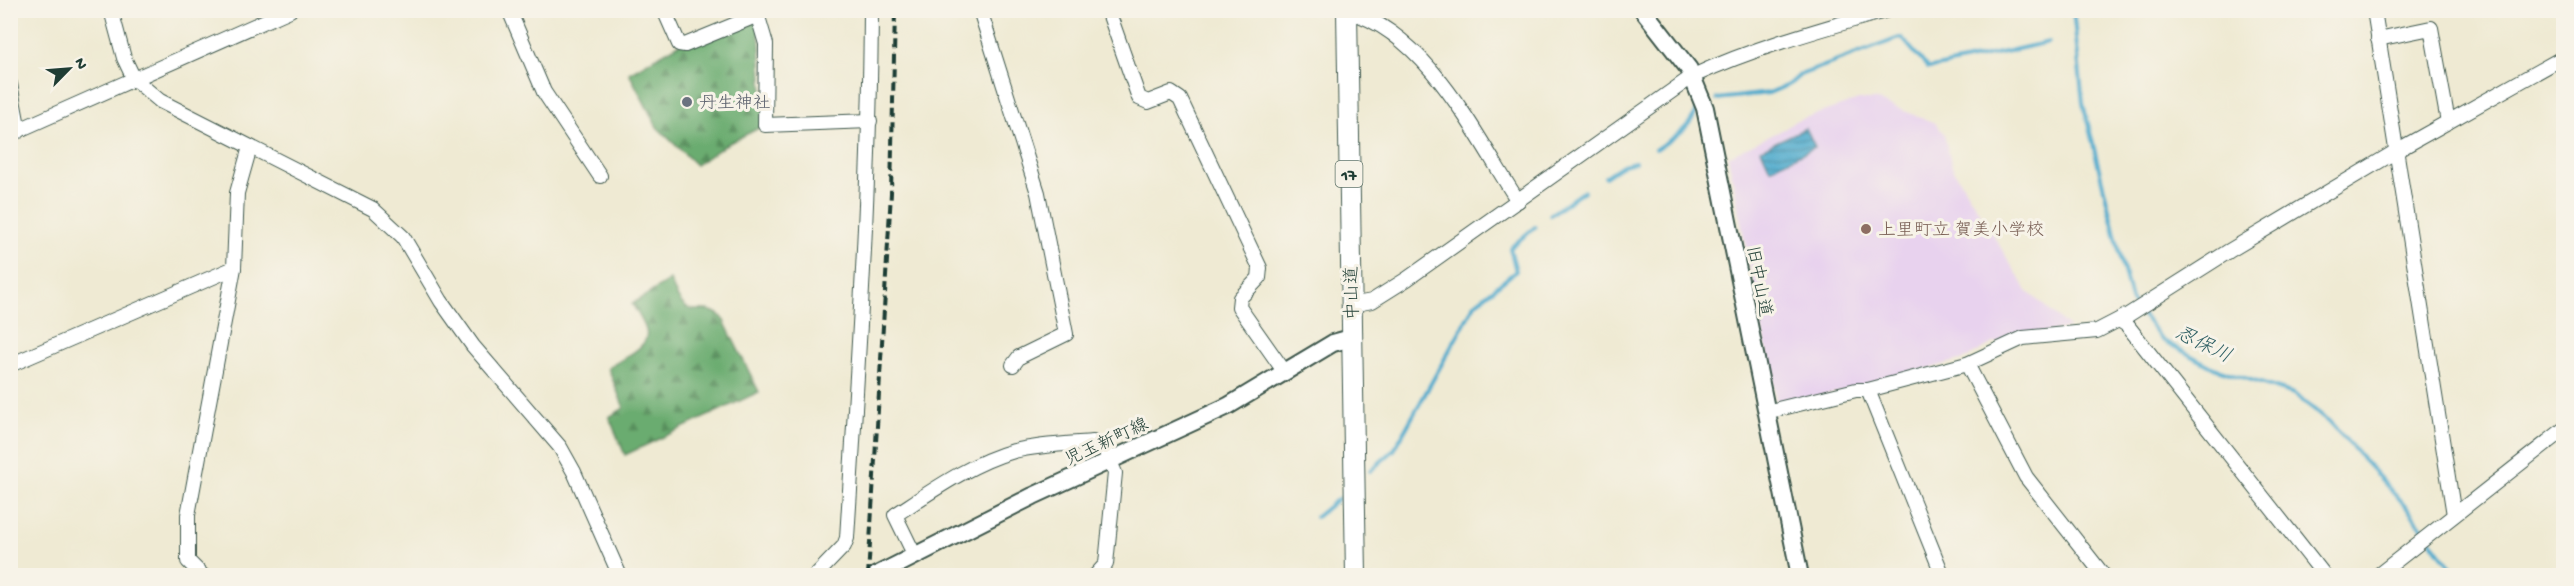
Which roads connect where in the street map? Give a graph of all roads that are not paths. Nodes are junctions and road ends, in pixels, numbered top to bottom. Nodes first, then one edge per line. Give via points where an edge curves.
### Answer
1 (111, 10) edge
2 (290, 10) edge
3 (509, 10) edge
4 (664, 10) edge
5 (871, 10) edge
6 (980, 10) edge
7 (1108, 10) edge
8 (1643, 10) edge
9 (1888, 10) edge
10 (2374, 10) edge
11 (1347, 11) edge
12 (757, 13) edge
13 (2378, 39) junction
14 (2564, 57) edge
15 (1693, 76) junction
16 (134, 79) junction
17 (10, 84) edge
18 (870, 122) junction
19 (2448, 122) junction
20 (15, 133) edge
21 (250, 147) junction
22 (2395, 152) junction
23 (600, 176) dead end
24 (1518, 201) junction
25 (234, 268) junction
26 (1351, 305) junction
27 (2125, 317) junction
28 (1351, 338) junction
29 (1013, 364) dead end
30 (1967, 364) junction
31 (10, 365) edge
32 (1284, 371) junction
33 (1868, 390) junction
34 (1766, 411) junction
35 (2560, 435) edge
36 (1110, 460) junction
37 (2454, 515) junction
38 (915, 556) junction
39 (203, 576) edge
40 (620, 576) edge
41 (814, 576) edge
42 (875, 576) edge
43 (1095, 576) edge
44 (1356, 576) edge
45 (1800, 576) edge
46 (1943, 576) edge
47 (2104, 576) edge
48 (2325, 576) edge
49 (2378, 576) edge

1 - 16 street
2 - 16 street
3 - 23 street via 544,92
4 - 12 street via 679,44 685,45
5 - 18 street
6 - 29 street via 1038,193 1066,334 1019,357
7 - 32 street via 1139,98 1148,102 1171,93 1180,99 1260,268 1259,278 1240,298 1239,307
8 - 15 main road, 旧中山道
9 - 15 street via 1785,40
10 - 13 street
11 - 24 street via 1376,22 1417,54 1452,97
11 - 26 highway, 中山道 / 17
12 - 18 street via 766,44 765,125
13 - 19 street via 2431,28
13 - 22 street
14 - 19 street
15 - 24 street
15 - 34 main road, 旧中山道 via 1709,125
16 - 20 street
16 - 21 street via 160,100
17 - 20 street
18 - 41 street via 847,538
19 - 22 street
21 - 25 street via 237,193
21 - 40 street via 373,209 403,237 473,346 560,447
22 - 27 street
22 - 37 street
24 - 26 street via 1380,297 1366,304
25 - 31 street
25 - 39 street via 188,515 188,561
26 - 28 highway, 中山道 / 17
27 - 30 street via 2097,331 2024,338
27 - 48 street via 2127,325
28 - 32 main road, 児玉新町線 via 1333,343
28 - 44 highway, 中山道 / 17
30 - 33 street
30 - 47 street via 2026,477
32 - 36 main road, 児玉新町線 via 1228,406
33 - 34 street
33 - 46 street
34 - 45 main road, 旧中山道
35 - 37 street
36 - 38 main road, 児玉新町線
36 - 38 street via 1097,442 1054,445 1015,451 961,474 895,515
36 - 43 street via 1115,473 1106,564
37 - 49 street
38 - 42 main road, 児玉新町線

